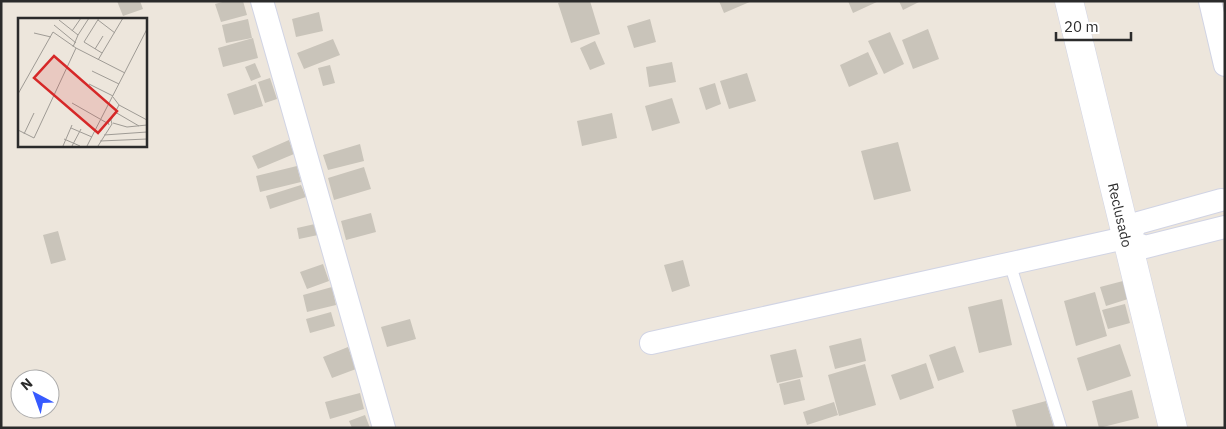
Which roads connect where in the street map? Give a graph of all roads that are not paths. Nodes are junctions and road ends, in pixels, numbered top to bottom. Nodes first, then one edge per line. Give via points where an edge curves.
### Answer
1 (262, 1) edge
2 (1069, 1) edge
3 (1210, 1) edge
4 (1221, 34) edge
5 (1225, 65) edge
6 (1223, 200) edge
7 (1225, 227) edge
8 (1126, 238) junction
9 (1010, 264) junction
10 (650, 343) dead end
11 (384, 428) edge
12 (1061, 428) edge
13 (1173, 428) edge

1 - 11 street
2 - 8 street, Reclusado
3 - 4 street
4 - 5 street
6 - 8 street via 1138,223
7 - 8 street via 1145,247
8 - 9 street
8 - 13 street, Reclusado
9 - 10 street
9 - 12 lane

